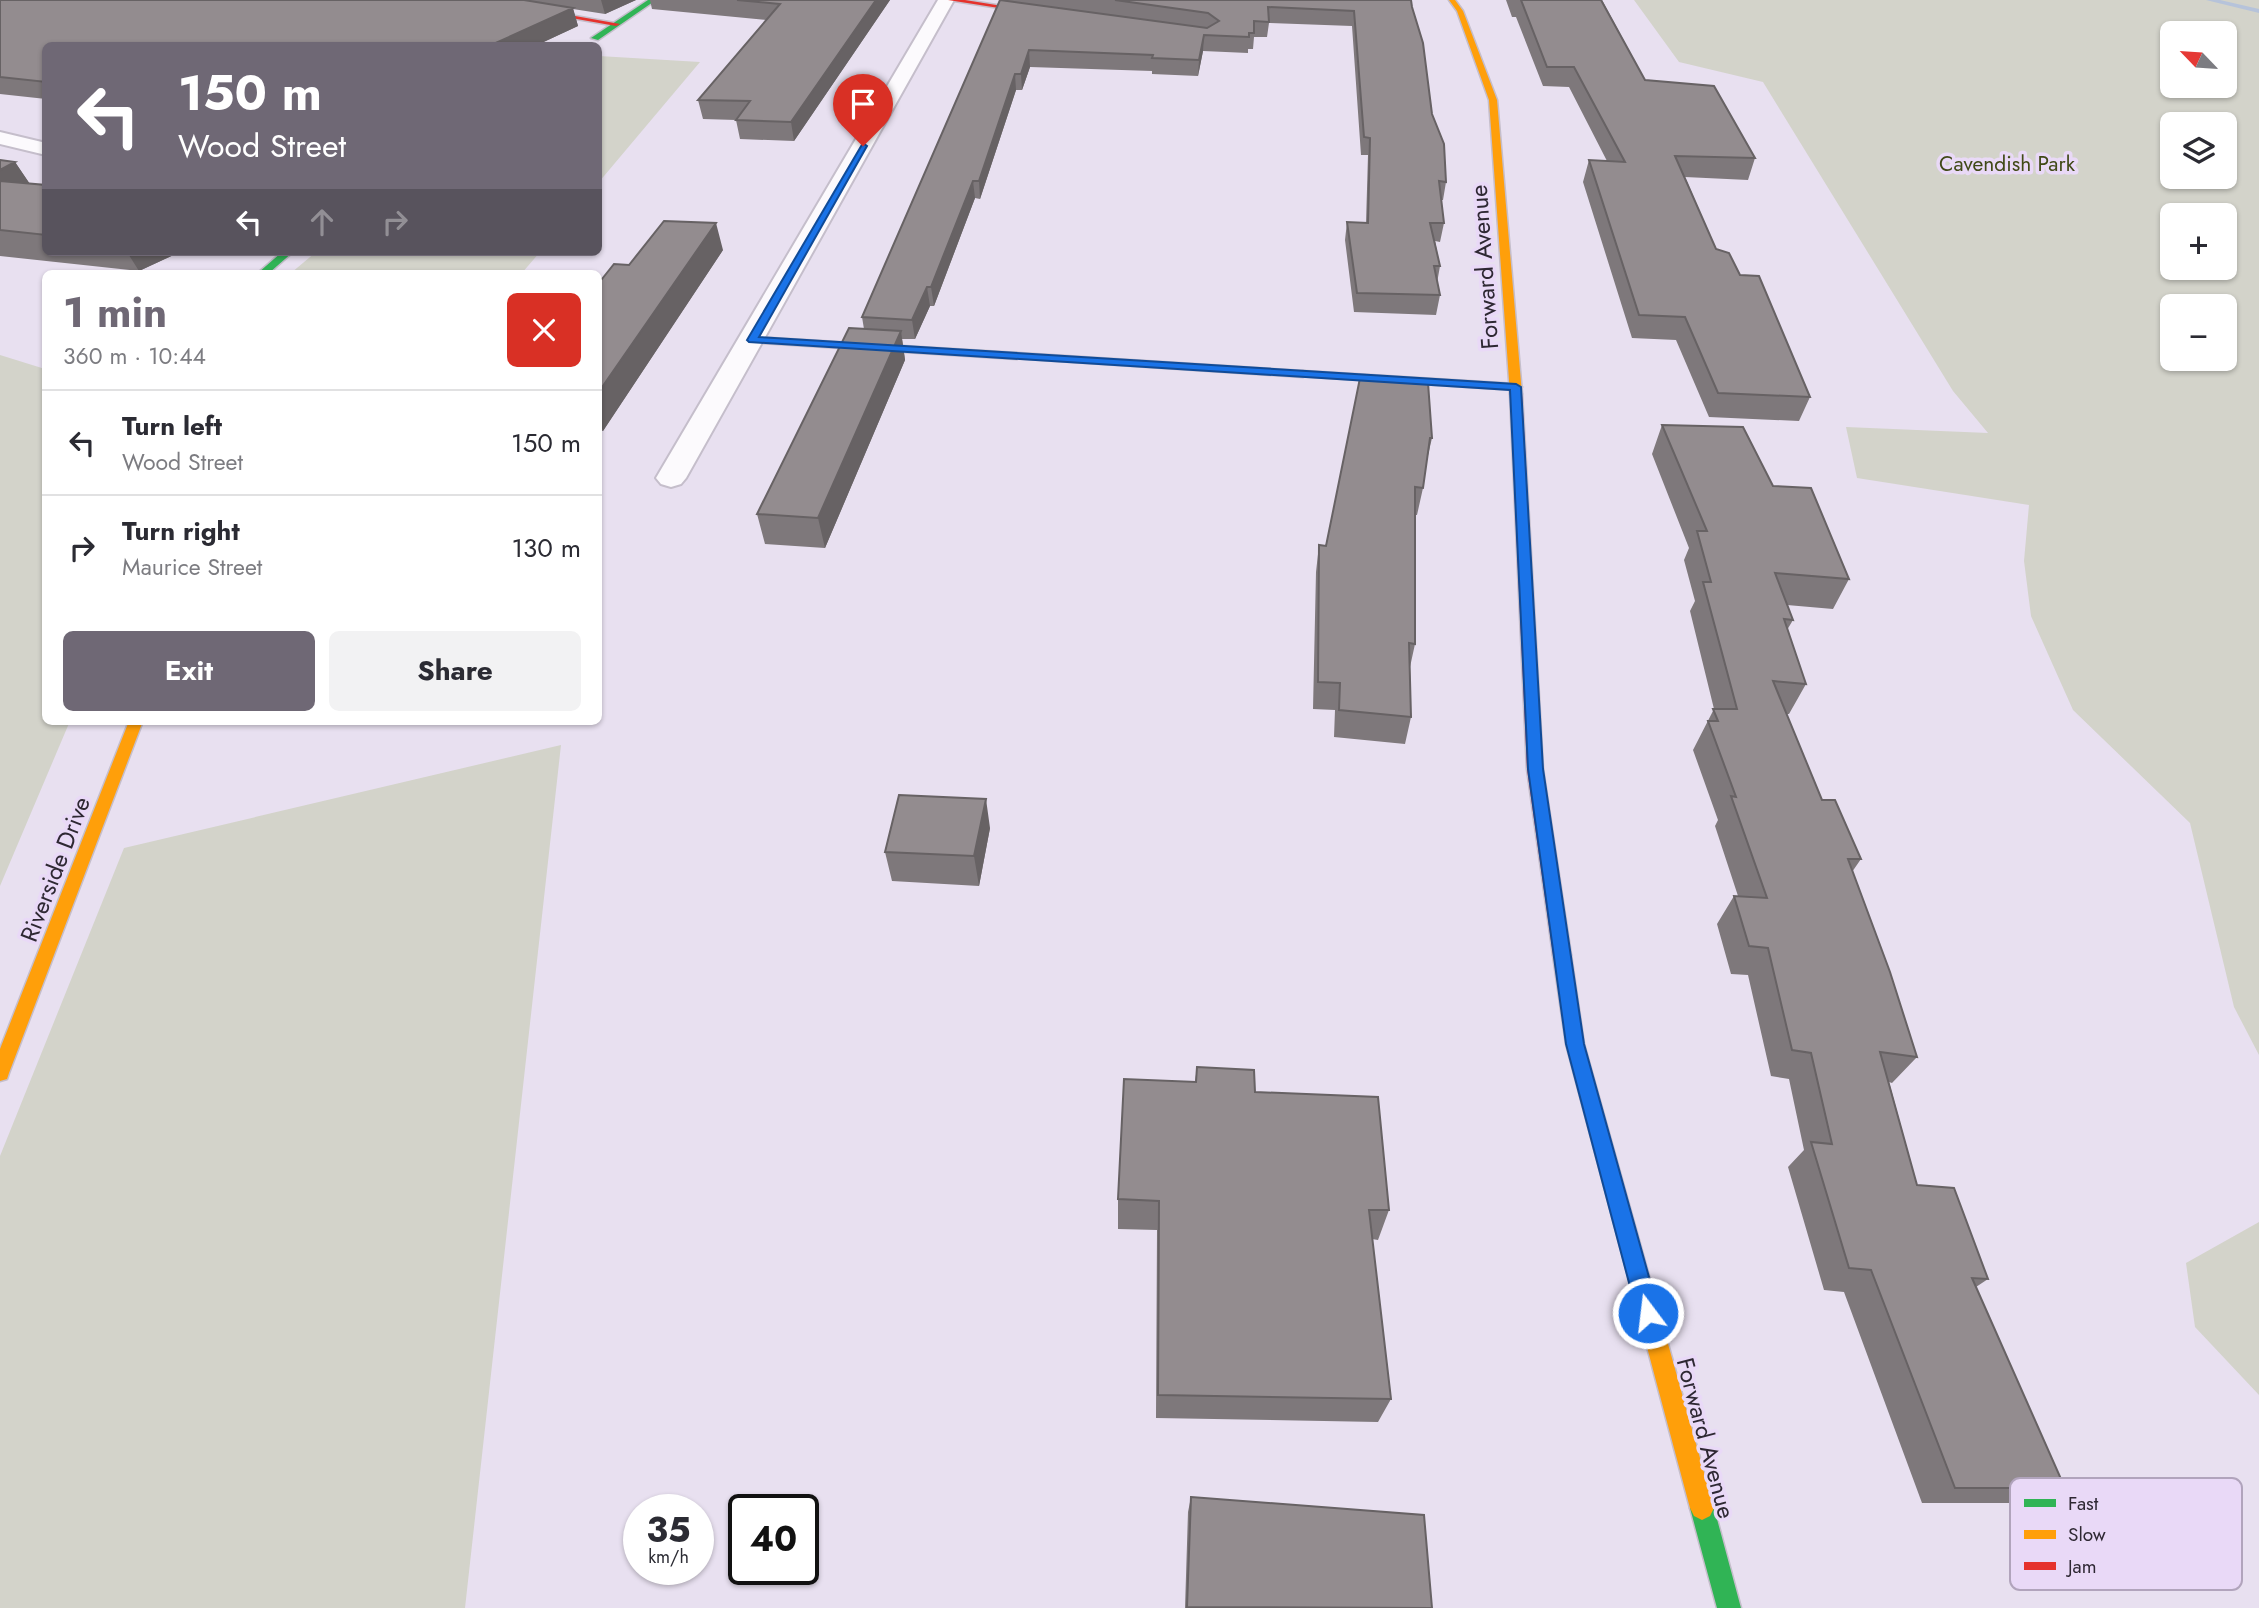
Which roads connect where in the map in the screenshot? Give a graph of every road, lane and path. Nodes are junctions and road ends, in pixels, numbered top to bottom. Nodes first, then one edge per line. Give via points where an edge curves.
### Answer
1 (473, 0) edge
2 (653, 0) edge
3 (948, 0) edge
4 (1452, 0) edge
5 (1072, 17) edge
6 (616, 24) junction
7 (591, 42) edge
8 (0, 138) edge
9 (42, 148) edge
10 (283, 256) edge
11 (267, 270) edge
12 (752, 340) junction
13 (1516, 387) junction
14 (671, 478) dead end
15 (134, 725) edge
16 (0, 1073) edge
17 (1729, 1608) edge

1 - 6 street
2 - 6 street
3 - 5 street
3 - 12 street
4 - 13 street, Forward Avenue via 1493,100
6 - 7 street
8 - 9 street
10 - 11 street
12 - 13 street
12 - 14 street
13 - 17 street, Forward Avenue via 1535,769 1575,1044
15 - 16 street, Riverside Drive

